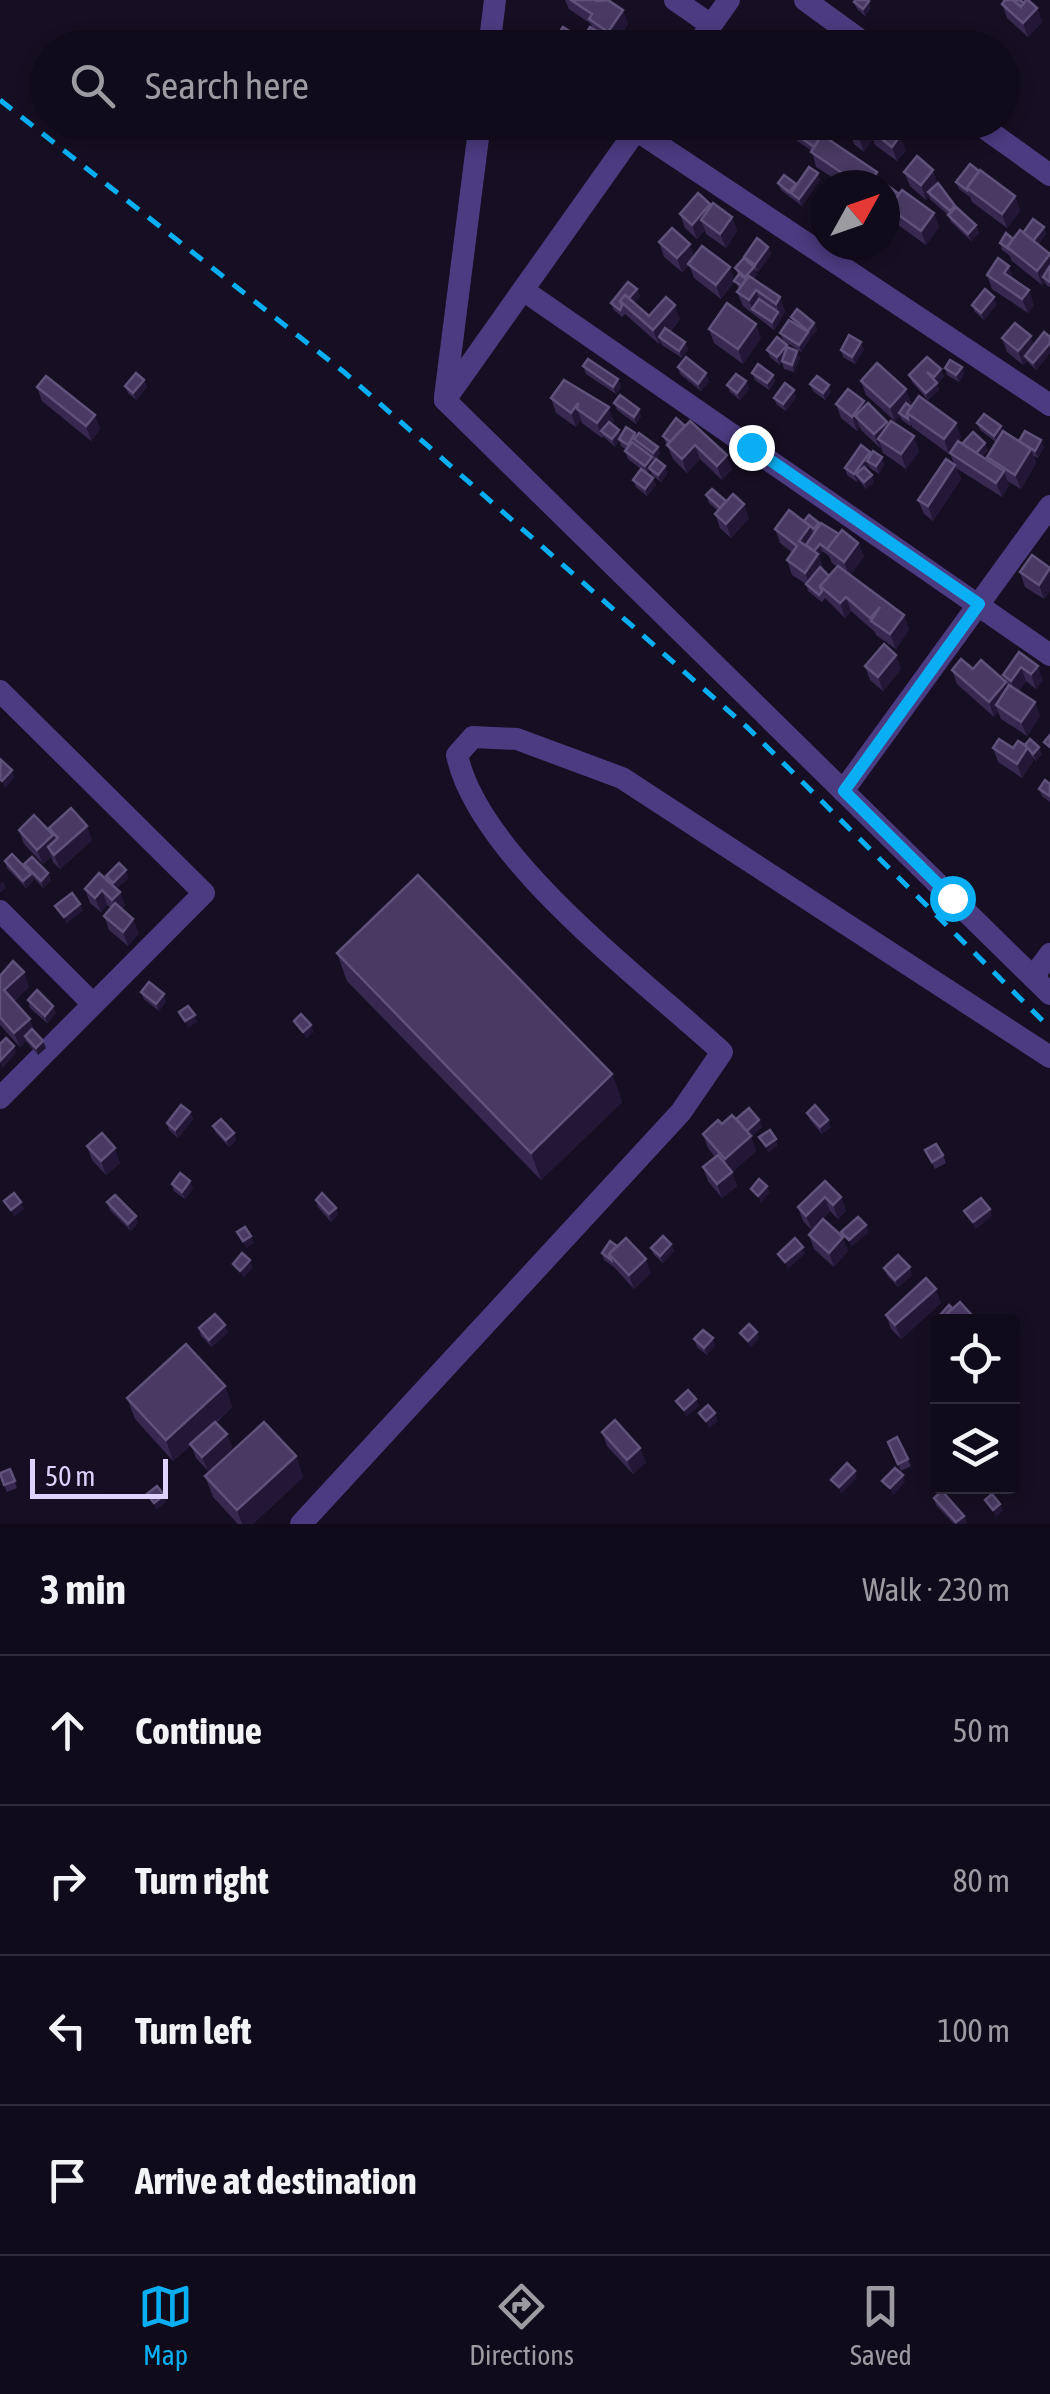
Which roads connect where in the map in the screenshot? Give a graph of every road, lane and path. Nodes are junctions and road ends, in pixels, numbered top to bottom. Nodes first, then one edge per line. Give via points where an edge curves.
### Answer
1 (495, 0) edge
2 (675, 0) edge
3 (728, 0) edge
4 (805, 0) edge
5 (711, 25) junction
6 (491, 30) edge
7 (708, 30) edge
8 (846, 30) edge
9 (478, 140) edge
10 (629, 140) edge
11 (660, 140) edge
12 (1001, 140) edge
13 (1050, 176) edge
14 (523, 290) junction
15 (444, 400) junction
16 (1050, 405) edge
17 (1050, 506) edge
18 (979, 604) junction
19 (1050, 655) edge
20 (0, 690) edge
21 (844, 791) junction
22 (0, 911) edge
23 (1050, 954) edge
24 (1042, 986) edge
25 (93, 1004) junction
26 (1050, 1057) edge
27 (0, 1098) edge
28 (301, 1524) edge

1 - 6 street
2 - 5 street
3 - 5 street
4 - 8 street
5 - 7 street
9 - 15 street
10 - 14 street
11 - 16 street
12 - 13 street
14 - 15 street
14 - 18 street
15 - 21 street
17 - 18 street
18 - 19 street
18 - 21 street
20 - 25 street via 204,893
21 - 24 street
22 - 25 street
23 - 24 street
25 - 27 street
26 - 28 street via 622,778 518,738 473,737 457,756 495,833 549,893 722,1052 681,1112

